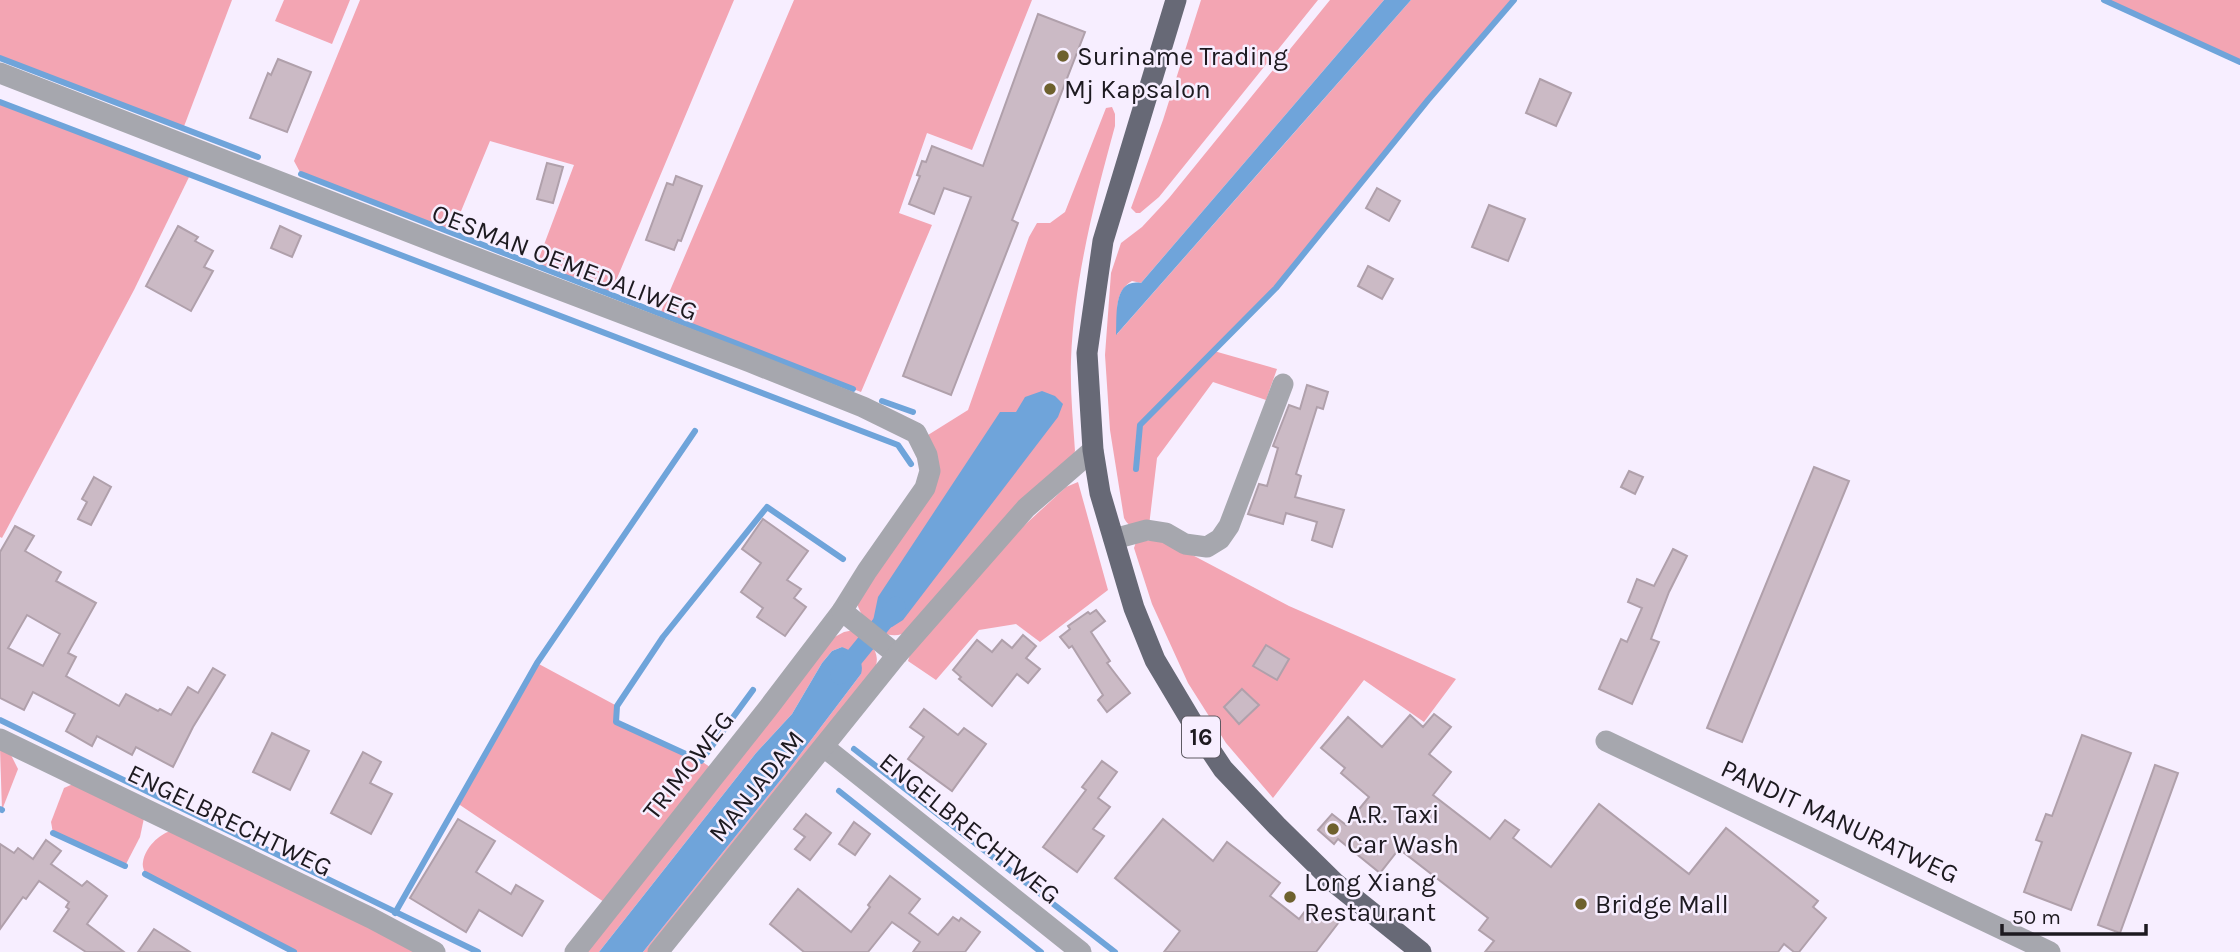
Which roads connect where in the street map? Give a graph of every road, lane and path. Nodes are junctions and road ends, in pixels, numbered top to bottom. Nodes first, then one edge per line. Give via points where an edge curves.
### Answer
1 (1176, 0) edge
2 (0, 73) edge
3 (1283, 384) dead end
4 (1093, 450) junction
5 (1114, 539) junction
6 (846, 614) junction
7 (892, 652) junction
8 (0, 739) edge
9 (1606, 741) dead end
10 (824, 747) junction
11 (435, 952) edge
12 (575, 952) edge
13 (658, 952) edge
14 (1081, 952) edge
15 (1421, 952) edge
16 (2050, 952) edge

1 - 4 main road, 16 via 1102,241 1087,353
2 - 6 street, OESMAN OEMEDALIWEG via 750,362 916,433 928,455 925,488 867,571
3 - 5 street via 1230,526 1220,539 1207,547 1147,530
4 - 5 main road, 16
4 - 7 street, MANJADAM via 1026,508
5 - 15 main road, 16 via 1155,660 1223,769 1335,883
6 - 7 street
6 - 12 street, TRIMOWEG
7 - 10 street, MANJADAM
8 - 11 street, ENGELBRECHTWEG
9 - 16 street, PANDIT MANURATWEG
10 - 13 street, MANJADAM
10 - 14 street, ENGELBRECHTWEG

